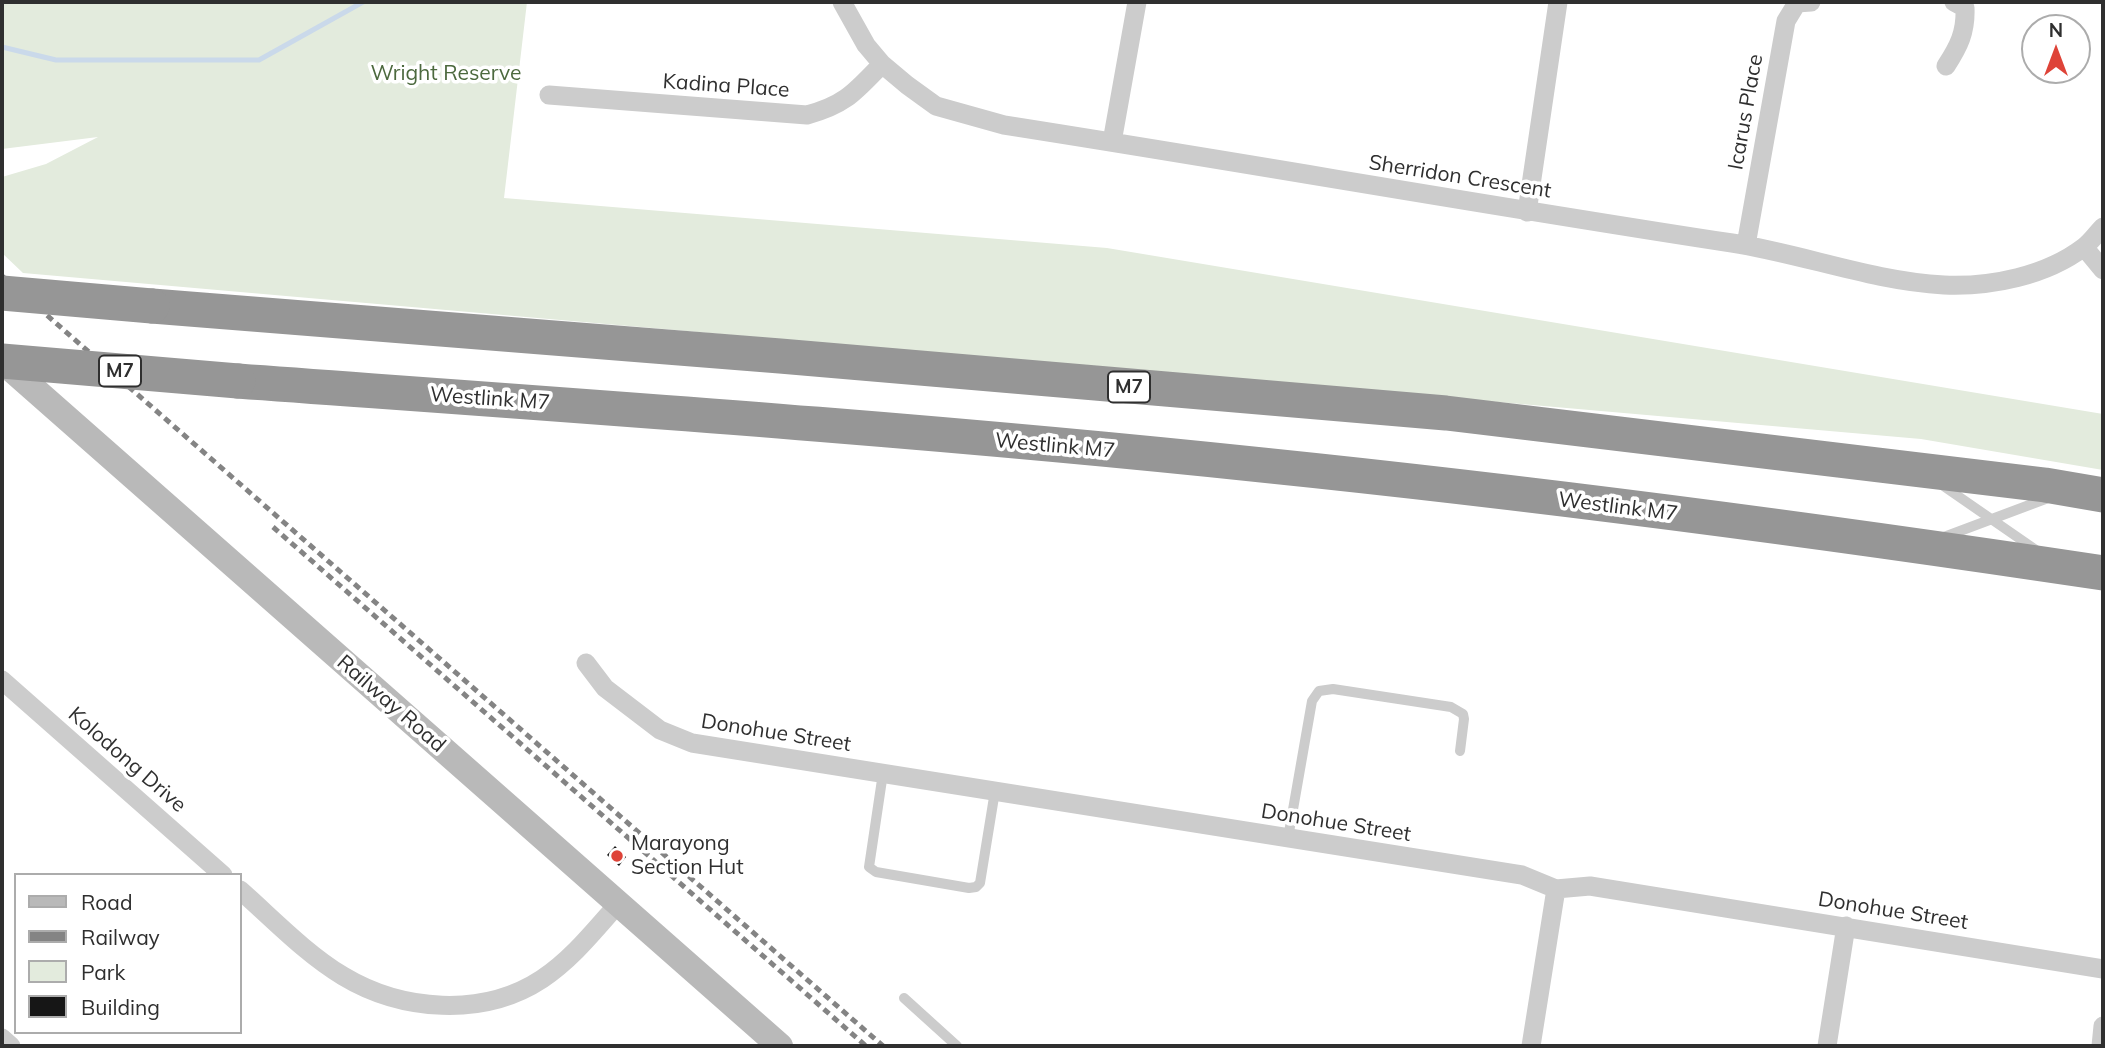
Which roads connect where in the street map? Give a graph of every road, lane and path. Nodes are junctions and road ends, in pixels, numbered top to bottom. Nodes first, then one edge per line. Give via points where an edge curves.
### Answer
1 (842, 2) edge
2 (1137, 2) edge
3 (1558, 2) edge
4 (1811, 2) edge
5 (1954, 2) edge
6 (881, 64) junction
7 (1946, 66) dead end
8 (549, 95) dead end
9 (1112, 142) junction
10 (1527, 212) junction
11 (2103, 227) edge
12 (1746, 245) junction
13 (2084, 247) junction
14 (2103, 270) edge
15 (2, 293) edge
16 (2, 361) edge
17 (1922, 471) junction
18 (2087, 492) edge
19 (1991, 519) junction
20 (1920, 546) junction
21 (2059, 566) junction
22 (2103, 573) edge
23 (586, 663) dead end
24 (2, 680) edge
25 (1460, 751) dead end
26 (883, 774) junction
27 (995, 792) junction
28 (1288, 838) junction
29 (221, 873) edge
30 (1556, 889) junction
31 (242, 892) edge
32 (618, 904) junction
33 (1846, 926) junction
34 (2103, 969) edge
35 (904, 998) dead end
36 (2103, 1026) edge
37 (2, 1038) edge
38 (10, 1046) edge
39 (780, 1046) edge
40 (957, 1046) edge
41 (1531, 1046) edge
42 (1827, 1046) edge
43 (2101, 1046) edge

1 - 6 street, Sherridon Crescent
2 - 9 street
3 - 10 street
4 - 12 street, Icarus Place via 1797,3 1786,20
5 - 7 street via 1965,8 1966,25
6 - 8 street, Kadina Place via 854,93 832,108 807,115
6 - 9 street, Sherridon Crescent via 936,106 1004,125
9 - 10 street, Sherridon Crescent
10 - 12 street, Sherridon Crescent
11 - 13 street, Sherridon Crescent
12 - 13 street, Sherridon Crescent via 1895,279 1944,285 2014,279
13 - 14 street
15 - 17 highway, M7, bridge via 1446,413
16 - 20 highway, Westlink M7 / M7, bridge via 1263,465
16 - 32 street, Railway Road
17 - 18 highway, M7
17 - 19 lane
18 - 19 lane
19 - 20 lane
19 - 21 lane
20 - 21 highway, Westlink M7 / M7
21 - 22 highway, Westlink M7 / M7
23 - 26 street, Donohue Street via 606,688 649,722 692,743
24 - 29 street, Kolodong Drive
25 - 28 lane via 1463,714 1451,707 1333,689 1319,691 1311,701
26 - 27 street, Donohue Street
26 - 27 lane via 869,867 956,886 980,883
27 - 28 street, Donohue Street
28 - 30 street, Donohue Street via 1522,876
30 - 33 street, Donohue Street via 1590,886
30 - 41 street
31 - 32 street via 341,975 382,994 433,1005 492,1001 540,981 574,953
32 - 39 street, Railway Road
33 - 34 street, Donohue Street
33 - 42 street
35 - 40 lane
36 - 43 street
37 - 38 street

